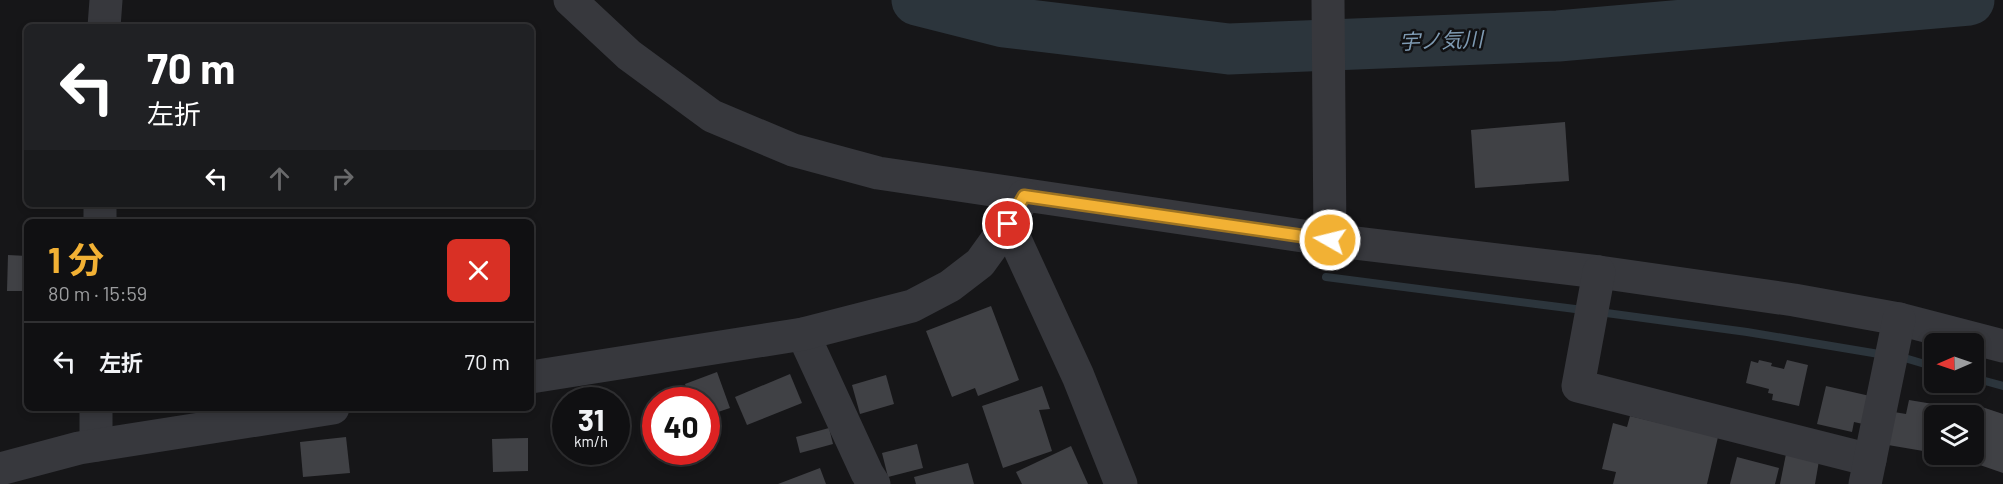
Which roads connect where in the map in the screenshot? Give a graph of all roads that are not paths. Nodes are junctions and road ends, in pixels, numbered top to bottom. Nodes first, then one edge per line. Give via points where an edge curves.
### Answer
1 (106, 0) edge
2 (570, 0) edge
3 (1328, 0) edge
4 (104, 24) edge
5 (1024, 196) junction
6 (1008, 224) junction
7 (1330, 240) junction
8 (1599, 272) junction
9 (1899, 320) junction
10 (803, 334) junction
11 (2003, 346) edge
12 (534, 377) edge
13 (96, 411) edge
14 (314, 411) edge
15 (96, 445) junction
16 (0, 469) edge
17 (1867, 472) edge
18 (874, 484) edge
19 (1122, 484) edge

1 - 4 street
2 - 5 street via 629,55 712,116 793,150 878,173
3 - 7 street
5 - 6 street
5 - 7 street
6 - 10 street via 980,263 950,286 912,306
6 - 19 street via 1078,376
7 - 8 street
8 - 9 street via 1794,300
8 - 17 street via 1578,386
9 - 11 street
9 - 17 street
10 - 12 street
10 - 18 street
13 - 15 street
14 - 15 street
15 - 16 street

